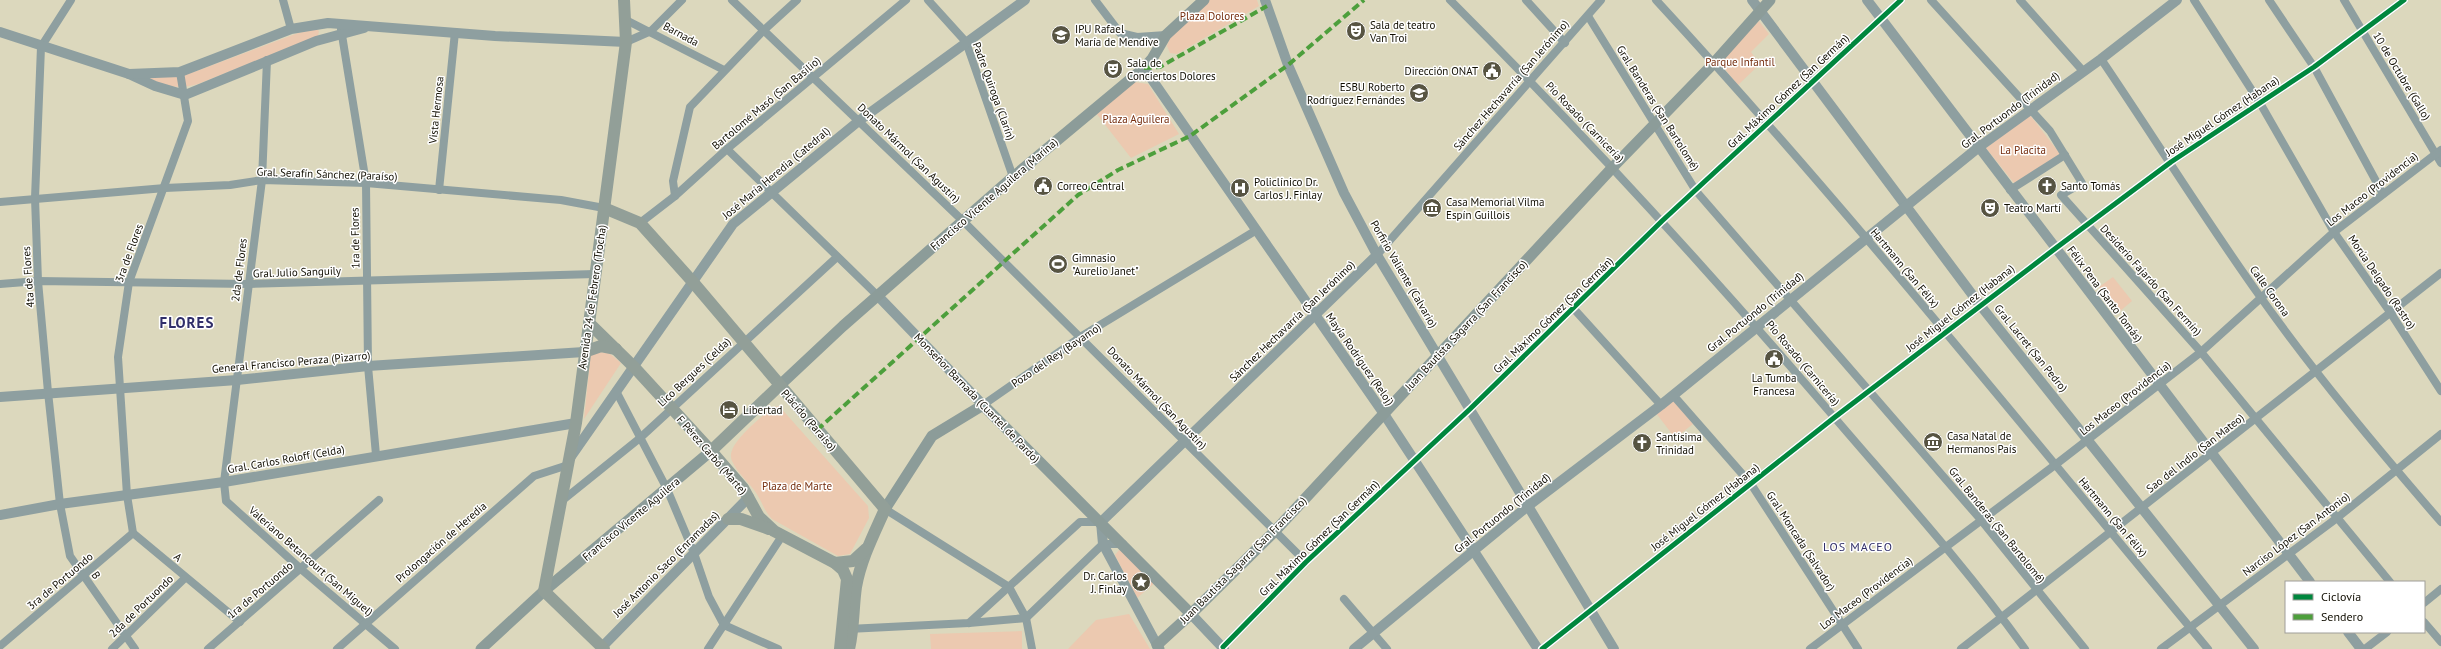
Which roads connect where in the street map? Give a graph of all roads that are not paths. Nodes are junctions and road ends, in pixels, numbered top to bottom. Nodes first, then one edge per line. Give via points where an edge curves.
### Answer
1 (71, 0) edge
2 (283, 0) edge
3 (624, 0) edge
4 (682, 0) edge
5 (732, 0) edge
6 (797, 0) edge
7 (906, 0) edge
8 (928, 0) edge
9 (1025, 0) edge
10 (1095, 0) edge
11 (1204, 0) edge
12 (1265, 0) edge
13 (1450, 0) edge
14 (1526, 0) edge
15 (1601, 0) edge
16 (1656, 0) edge
17 (1752, 0) edge
18 (1770, 0) edge
19 (1867, 0) edge
20 (1901, 0) edge
21 (1931, 0) edge
22 (2020, 0) edge
23 (2177, 0) edge
24 (2194, 0) edge
25 (2269, 0) edge
26 (2344, 0) edge
27 (2404, 0) edge
28 (1760, 12) junction
29 (1588, 16) junction
30 (1881, 19) junction
31 (626, 20) junction
32 (337, 23) junction
33 (377, 26) junction
34 (291, 29) junction
35 (764, 30) junction
36 (2362, 30) junction
37 (651, 31) junction
38 (0, 32) edge
39 (455, 32) junction
40 (342, 33) junction
41 (1166, 35) junction
42 (626, 42) junction
43 (966, 42) junction
44 (1565, 43) junction
45 (41, 47) junction
46 (2101, 59) junction
47 (267, 60) junction
48 (1714, 63) junction
49 (2314, 67) junction
50 (1144, 68) junction
51 (724, 70) junction
52 (2083, 71) junction
53 (180, 72) junction
54 (129, 74) junction
55 (812, 78) junction
56 (1531, 81) junction
57 (1813, 81) junction
58 (185, 95) junction
59 (2260, 103) junction
60 (2030, 109) junction
61 (860, 120) junction
62 (1767, 123) junction
63 (1654, 125) junction
64 (1979, 147) junction
65 (727, 149) junction
66 (2438, 152) edge
67 (2065, 155) junction
68 (2171, 162) junction
69 (2441, 163) edge
70 (1613, 167) junction
71 (1013, 177) junction
72 (262, 180) junction
73 (366, 183) junction
74 (165, 188) junction
75 (439, 190) junction
76 (2010, 190) junction
77 (1696, 191) junction
78 (770, 193) junction
79 (2383, 194) junction
80 (675, 196) junction
81 (34, 198) junction
82 (0, 202) edge
83 (1907, 205) junction
84 (604, 208) junction
85 (963, 221) junction
86 (1662, 221) junction
87 (640, 223) junction
88 (2087, 225) junction
89 (1255, 231) junction
90 (2334, 232) junction
91 (1866, 239) junction
92 (2056, 248) junction
93 (1377, 255) junction
94 (837, 257) junction
95 (2441, 273) edge
96 (595, 274) junction
97 (38, 281) junction
98 (367, 281) junction
99 (692, 281) junction
100 (129, 282) junction
101 (0, 284) edge
102 (248, 284) junction
103 (878, 296) junction
104 (2260, 297) junction
105 (1791, 298) junction
106 (1980, 305) junction
107 (1574, 309) junction
108 (2390, 312) junction
109 (1315, 317) junction
110 (589, 323) junction
111 (1757, 325) junction
112 (1945, 333) junction
113 (1082, 336) junction
114 (743, 341) junction
115 (616, 349) junction
116 (584, 352) junction
117 (2201, 352) junction
118 (1438, 356) junction
119 (368, 366) junction
120 (634, 367) junction
121 (2316, 370) junction
122 (237, 380) junction
123 (2159, 385) junction
124 (779, 386) junction
125 (120, 388) junction
126 (616, 391) junction
127 (1870, 391) junction
128 (2441, 391) edge
129 (48, 392) junction
130 (1672, 395) junction
131 (0, 397) edge
132 (983, 405) junction
133 (1661, 405) junction
134 (672, 409) junction
135 (1470, 409) junction
136 (1384, 414) junction
137 (1834, 417) junction
138 (2256, 420) junction
139 (576, 423) junction
140 (2441, 434) edge
141 (640, 438) junction
142 (2089, 440) junction
143 (1183, 441) junction
144 (711, 450) junction
145 (2212, 453) junction
146 (376, 455) junction
147 (1415, 460) junction
148 (569, 461) junction
149 (2055, 466) junction
150 (2396, 469) junction
151 (224, 482) junction
152 (1751, 484) junction
153 (667, 489) junction
154 (126, 495) junction
155 (749, 497) junction
156 (379, 500) dead end
157 (563, 500) junction
158 (60, 504) junction
159 (1528, 506) junction
160 (886, 509) junction
161 (2142, 509) junction
162 (0, 514) edge
163 (2337, 518) junction
164 (728, 519) junction
165 (1981, 520) junction
166 (1100, 522) junction
167 (2441, 522) edge
168 (1274, 532) junction
169 (2111, 532) junction
170 (133, 533) junction
171 (778, 533) junction
172 (1103, 544) junction
173 (1123, 544) junction
174 (1946, 546) junction
175 (867, 549) junction
176 (1473, 551) junction
177 (694, 553) junction
178 (2288, 554) junction
179 (1306, 562) junction
180 (835, 563) junction
181 (302, 570) junction
182 (83, 576) junction
183 (185, 578) junction
184 (2309, 581) edge
185 (2389, 581) edge
186 (1009, 587) junction
187 (2441, 590) edge
188 (544, 591) junction
189 (2037, 591) junction
190 (1344, 599) dead end
191 (2425, 602) edge
192 (2219, 606) junction
193 (1591, 610) junction
194 (1191, 614) junction
195 (2002, 617) junction
196 (1026, 618) junction
197 (240, 622) junction
198 (365, 623) junction
199 (969, 623) junction
200 (2425, 623) edge
201 (1843, 624) junction
202 (724, 625) junction
203 (2190, 627) junction
204 (849, 629) junction
205 (1375, 633) junction
206 (2349, 633) edge
207 (2386, 633) edge
208 (126, 637) junction
209 (2441, 642) edge
210 (0, 646) edge
211 (1158, 647) edge
212 (602, 648) edge
213 (1223, 648) edge
214 (112, 649) edge
215 (135, 649) edge
216 (208, 649) edge
217 (337, 649) edge
218 (395, 649) edge
219 (481, 649) edge
220 (708, 649) edge
221 (778, 649) edge
222 (840, 649) edge
223 (849, 649) edge
224 (1032, 649) edge
225 (1354, 649) edge
226 (1387, 649) edge
227 (1538, 649) edge
228 (1542, 649) edge
229 (1614, 649) edge
230 (1810, 649) edge
231 (1858, 649) edge
232 (1961, 649) edge
233 (2025, 649) edge
234 (2085, 649) edge
235 (2161, 649) edge
236 (2208, 649) edge
237 (2254, 649) edge
238 (2361, 649) edge
239 (2365, 649) edge

1 - 45 street
2 - 34 street
3 - 31 main road, Avenida 24 de Febrero (Trocha)
4 - 37 street
5 - 35 street, Donato Mármol (San Agustín)
6 - 35 street
7 - 55 street, Bartolomé Masó (San Basilio)
8 - 43 street, Padre Quiroga (Clarín)
9 - 43 street, José María Heredia (Catedral)
10 - 41 street via 1120,34 1137,37
11 - 41 main road, Francisco Vicente Aguilera (Marina)
12 - 93 street, Porfirio Valiente (Calvario) via 1288,65 1341,185
13 - 56 street, Pío Rosado (Carnicería)
14 - 44 street
15 - 29 street, Sánchez Hechavarría (San Jerónimo)
16 - 48 street, Hartmann (San Félix)
17 - 28 street, Gral. Lacret (San Pedro)
18 - 28 main road, Juan Bautista Sagarra (San Francisco)
19 - 30 street, Félix Pena (Santo Tomás)
20 - 30 street, Gral. Máximo Gómez (San Germán)
21 - 60 street, Desiderio Fajardo (San Fermín)
22 - 52 street
23 - 46 street, Gral. Portuondo (Trinidad)
24 - 59 street, Morúa Delgado (Rastro)
25 - 49 street
26 - 36 street, 10 de Octubre (Gallo)
27 - 36 street, José Miguel Gómez (Habana)
28 - 48 main road, Juan Bautista Sagarra (San Francisco)
28 - 57 street, Gral. Lacret (San Pedro)
29 - 44 street, Sánchez Hechavarría (San Jerónimo)
29 - 63 street, Gral. Banderas (San Bartolomé)
30 - 57 street, Gral. Máximo Gómez (San Germán)
30 - 64 street, Félix Pena (Santo Tomás)
31 - 37 street, Barnada
31 - 42 main road, Avenida 24 de Febrero (Trocha)
32 - 33 street
32 - 34 street
32 - 40 street, 1ra de Flores
33 - 39 street
33 - 40 street
34 - 53 street
35 - 51 street
35 - 55 street, Donato Mármol (San Agustín)
36 - 49 street, José Miguel Gómez (Habana)
36 - 66 street, 10 de Octubre (Gallo)
37 - 42 street
37 - 51 street, Barnada
38 - 45 street
39 - 42 street
39 - 75 street, Vista Hermosa
40 - 47 street
40 - 73 street, 1ra de Flores
41 - 50 main road, Francisco Vicente Aguilera (Marina)
42 - 84 main road, Avenida 24 de Febrero (Trocha)
43 - 61 street, José María Heredia (Catedral)
43 - 71 street, Padre Quiroga (Clarín)
44 - 56 street, Sánchez Hechavarría (San Jerónimo)
45 - 54 street
45 - 81 street, 4ta de Flores
46 - 52 street, Gral. Portuondo (Trinidad)
46 - 68 street, Calle Corona
47 - 58 street
47 - 72 street, 2da de Flores
48 - 62 street, Hartmann (San Félix)
48 - 63 main road, Juan Bautista Sagarra (San Francisco)
49 - 59 street, José Miguel Gómez (Habana)
49 - 79 street
50 - 71 main road, Francisco Vicente Aguilera (Marina)
50 - 89 street, Mayía Rodríguez (Reloj)
51 - 80 street via 690,107 673,181
52 - 60 street, Gral. Portuondo (Trinidad)
53 - 54 street
53 - 58 street, 3ra de Flores
54 - 58 street via 155,86
55 - 61 street, Donato Mármol (San Agustín)
55 - 65 street, Bartolomé Masó (San Basilio)
56 - 70 street, Pío Rosado (Carnicería)
56 - 93 street, Sánchez Hechavarría (San Jerónimo)
57 - 62 street, Gral. Máximo Gómez (San Germán)
57 - 83 street, Gral. Lacret (San Pedro)
58 - 74 street, 3ra de Flores via 188,121
59 - 68 street, José Miguel Gómez (Habana)
59 - 90 street, Morúa Delgado (Rastro)
60 - 64 street, Gral. Portuondo (Trinidad)
60 - 67 street, Desiderio Fajardo (San Fermín) via 2050,131
61 - 78 street, José María Heredia (Catedral)
61 - 85 street, Donato Mármol (San Agustín)
62 - 77 street, Gral. Máximo Gómez (San Germán)
62 - 91 street, Hartmann (San Félix)
63 - 70 main road, Juan Bautista Sagarra (San Francisco)
63 - 77 street, Gral. Banderas (San Bartolomé)
64 - 76 street, Félix Pena (Santo Tomás)
64 - 83 street, Gral. Portuondo (Trinidad)
65 - 78 street, Monseñor Barnada (Cuartel de Pardo)
65 - 80 street, Bartolomé Masó (San Basilio)
66 - 69 street, 10 de Octubre (Gallo)
66 - 79 street, Los Maceo (Providencia)
67 - 76 street
67 - 88 street, Desiderio Fajardo (San Fermín) via 2082,183 2061,195
68 - 88 street, José Miguel Gómez (Habana)
68 - 104 street, Calle Corona via 2213,231
70 - 86 street, Pío Rosado (Carnicería)
70 - 118 main road, Juan Bautista Sagarra (San Francisco)
71 - 85 main road, Francisco Vicente Aguilera (Marina)
72 - 73 street, Gral. Serafín Sánchez (Paraíso)
72 - 74 street, Gral. Serafín Sánchez (Paraíso) via 230,185
72 - 102 street, 2da de Flores
73 - 75 street, Gral. Serafín Sánchez (Paraíso)
73 - 98 street, 1ra de Flores
74 - 81 street, Gral. Serafín Sánchez (Paraíso)
74 - 100 street, 3ra de Flores
75 - 84 street, Gral. Serafín Sánchez (Paraíso) via 561,200
76 - 92 street, Félix Pena (Santo Tomás)
77 - 86 street, Gral. Máximo Gómez (San Germán)
77 - 105 street, Gral. Banderas (San Bartolomé)
78 - 94 street, Monseñor Barnada (Cuartel de Pardo)
78 - 99 street, José María Heredia (Catedral) via 733,224
79 - 90 street, Los Maceo (Providencia)
80 - 87 street, Bartolomé Masó (San Basilio)
81 - 82 street, Gral. Serafín Sánchez (Paraíso)
81 - 97 street, 4ta de Flores
83 - 91 street, Gral. Portuondo (Trinidad)
83 - 106 street, Gral. Lacret (San Pedro)
84 - 87 main road, Plácido (Paraíso)
84 - 96 main road, Avenida 24 de Febrero (Trocha)
85 - 103 main road, Francisco Vicente Aguilera (Marina)
85 - 113 street, Donato Mármol (San Agustín)
86 - 107 street, Gral. Máximo Gómez (San Germán)
86 - 111 street, Pío Rosado (Carnicería)
87 - 99 main road, Plácido (Paraíso)
88 - 92 street, José Miguel Gómez (Habana)
88 - 117 street, Desiderio Fajardo (San Fermín)
89 - 109 street, Mayía Rodríguez (Reloj)
89 - 113 street, Pozo del Rey (Bayamo)
90 - 104 street, Los Maceo (Providencia)
90 - 108 street, Morúa Delgado (Rastro)
91 - 105 street, Gral. Portuondo (Trinidad)
91 - 112 street, Hartmann (San Félix)
92 - 106 street, José Miguel Gómez (Habana)
92 - 123 street, Félix Pena (Santo Tomás)
93 - 109 street, Sánchez Hechavarría (San Jerónimo)
93 - 118 street, Porfirio Valiente (Calvario)
94 - 103 street, Monseñor Barnada (Cuartel de Pardo)
94 - 114 street, Lico Bergues (Celda)
95 - 108 street, Sao del Indio (San Mateo)
96 - 98 street, Gral. Julio Sanguily
96 - 110 main road, Avenida 24 de Febrero (Trocha)
97 - 100 street, Gral. Julio Sanguily
97 - 101 street, Gral. Julio Sanguily
97 - 129 street, 4ta de Flores
98 - 102 street, Gral. Julio Sanguily
98 - 119 street, 1ra de Flores
99 - 114 main road, Plácido (Paraíso)
99 - 120 street, José María Heredia (Catedral)
100 - 102 street, Gral. Julio Sanguily
100 - 125 street, 3ra de Flores via 118,357
102 - 122 street, 2da de Flores
103 - 124 main road, Francisco Vicente Aguilera (Marina)
103 - 132 street, Monseñor Barnada (Cuartel de Pardo)
104 - 117 street, Los Maceo (Providencia)
104 - 121 street, Calle Corona
105 - 111 street, Gral. Portuondo (Trinidad)
105 - 127 street, Gral. Banderas (San Bartolomé)
106 - 112 street, José Miguel Gómez (Habana)
106 - 142 street, Gral. Lacret (San Pedro)
107 - 133 street
107 - 135 street, Gral. Máximo Gómez (San Germán)
108 - 121 street, Sao del Indio (San Mateo)
108 - 128 street, Morúa Delgado (Rastro)
109 - 136 street, Mayía Rodríguez (Reloj)
109 - 143 street, Sánchez Hechavarría (San Jerónimo)
110 - 115 main road, F Pérez Carbó (Marte)
110 - 116 main road, Avenida 24 de Febrero (Trocha)
111 - 130 street, Gral. Portuondo (Trinidad)
111 - 137 street, Pío Rosado (Carnicería)
112 - 127 street, José Miguel Gómez (Habana)
112 - 149 street, Hartmann (San Félix)
113 - 132 street, Pozo del Rey (Bayamo)
113 - 143 street, Donato Mármol (San Agustín)
114 - 124 main road, Plácido (Paraíso)
114 - 134 street, Lico Bergues (Celda)
115 - 116 main road via 601,346
115 - 120 main road, F Pérez Carbó (Marte)
116 - 119 street, General Francisco Peraza (Pizarro)
116 - 139 main road, Avenida 24 de Febrero (Trocha)
117 - 123 street, Los Maceo (Providencia)
117 - 138 street, Desiderio Fajardo (San Fermín)
118 - 135 street, Porfirio Valiente (Calvario)
118 - 136 main road, Juan Bautista Sagarra (San Francisco)
119 - 122 street, General Francisco Peraza (Pizarro)
119 - 146 street, 1ra de Flores
120 - 126 street, José María Heredia (Catedral)
120 - 134 main road, F Pérez Carbó (Marte)
121 - 138 street, Sao del Indio (San Mateo)
121 - 150 street, Calle Corona
122 - 125 street, General Francisco Peraza (Pizarro)
122 - 151 street, 2da de Flores
123 - 142 street, Los Maceo (Providencia)
123 - 145 street, Félix Pena (Santo Tomás)
124 - 144 main road, Francisco Vicente Aguilera
124 - 160 main road, Plácido (Paraíso)
125 - 129 street, General Francisco Peraza (Pizarro)
125 - 154 street, 3ra de Flores
126 - 141 street
126 - 148 street, José María Heredia (Catedral)
127 - 137 street, José Miguel Gómez (Habana)
127 - 165 street, Gral. Banderas (San Bartolomé)
129 - 131 street, General Francisco Peraza (Pizarro)
129 - 158 street, 4ta de Flores
130 - 133 street, Gral. Portuondo (Trinidad)
130 - 152 street, Gral. Moncada (Salvador)
132 - 160 main road, Pozo del Rey (Bayamo) via 932,436
132 - 166 main road, Monseñor Barnada (Cuartel de Pardo)
133 - 159 street, Gral. Portuondo (Trinidad)
134 - 141 street, Lico Bergues (Celda)
134 - 144 main road, F Pérez Carbó (Marte)
135 - 147 street, Gral. Máximo Gómez (San Germán)
135 - 159 street, Porfirio Valiente (Calvario)
136 - 147 street, Mayía Rodríguez (Reloj)
136 - 168 main road, Juan Bautista Sagarra (San Francisco)
137 - 152 street, José Miguel Gómez (Habana)
137 - 174 street, Pío Rosado (Carnicería)
138 - 145 street, Sao del Indio (San Mateo)
138 - 163 street, Desiderio Fajardo (San Fermín)
139 - 146 street, Gral. Carlos Roloff (Celda)
139 - 148 main road, Avenida 24 de Febrero (Trocha)
140 - 150 street, Narciso López (San Antonio)
141 - 153 street
141 - 157 street, Lico Bergues (Celda)
142 - 149 street, Los Maceo (Providencia)
142 - 161 street, Gral. Lacret (San Pedro)
143 - 166 street, Sánchez Hechavarría (San Jerónimo)
143 - 168 street, Donato Mármol (San Agustín)
144 - 153 main road, Francisco Vicente Aguilera
144 - 155 main road, F Pérez Carbó (Marte)
145 - 161 street, Sao del Indio (San Mateo)
145 - 178 street, Félix Pena (Santo Tomás)
146 - 151 street, Gral. Carlos Roloff (Celda)
147 - 176 street, Mayía Rodríguez (Reloj)
147 - 179 street, Gral. Máximo Gómez (San Germán)
148 - 157 main road, Avenida 24 de Febrero (Trocha)
148 - 198 street, Prolongación de Heredia via 534,476
149 - 165 street, Los Maceo (Providencia)
149 - 169 street, Hartmann (San Félix)
150 - 163 street, Narciso López (San Antonio)
150 - 167 street, Calle Corona
151 - 154 street, Gral. Carlos Roloff (Celda)
151 - 181 street, Valeriano Betancourt (San Miguel) via 226,501
152 - 193 street, José Miguel Gómez (Habana)
152 - 201 street, Gral. Moncada (Salvador)
153 - 177 street
153 - 188 main road, Francisco Vicente Aguilera
154 - 158 street, Gral. Carlos Roloff (Celda)
154 - 170 street
155 - 164 street, José Antonio Saco (Enramadas)
155 - 171 main road, F Pérez Carbó (Marte) via 759,517
156 - 181 street, 1ra de Portuondo
157 - 188 main road, Avenida 24 de Febrero (Trocha)
158 - 162 street, Gral. Carlos Roloff (Celda)
158 - 182 street, B via 70,556
159 - 176 street, Gral. Portuondo (Trinidad)
159 - 193 street, Porfirio Valiente (Calvario)
160 - 175 main road
160 - 186 street, Plácido (Paraíso)
161 - 169 street, Sao del Indio (San Mateo)
161 - 192 street, Gral. Lacret (San Pedro)
163 - 178 street, Narciso López (San Antonio)
163 - 185 street, Desiderio Fajardo (San Fermín)
164 - 171 main road via 741,519
164 - 177 street, José Antonio Saco (Enramadas)
165 - 174 street, Los Maceo (Providencia)
165 - 189 street, Gral. Banderas (San Bartolomé)
166 - 172 street
166 - 173 main road, Monseñor Barnada (Cuartel de Pardo)
166 - 186 street via 1080,522
168 - 179 street, Donato Mármol (San Agustín)
168 - 194 main road, Juan Bautista Sagarra (San Francisco)
169 - 189 street, Sao del Indio (San Mateo)
169 - 203 street, Hartmann (San Félix)
170 - 182 street, 3ra de Portuondo
170 - 183 street, A
171 - 180 main road, F Pérez Carbó (Marte)
171 - 202 street
172 - 173 street
172 - 196 street
172 - 211 street
173 - 194 main road, Monseñor Barnada (Cuartel de Pardo)
174 - 195 street, Pío Rosado (Carnicería)
174 - 201 street, Los Maceo (Providencia)
175 - 180 main road via 853,561
175 - 204 main road via 856,587
176 - 205 street, Gral. Portuondo (Trinidad)
176 - 227 street, Mayía Rodríguez (Reloj)
177 - 202 street via 709,598
177 - 212 street, José Antonio Saco (Enramadas)
178 - 184 street, Félix Pena (Santo Tomás)
178 - 192 street, Narciso López (San Antonio)
179 - 213 street, Gral. Máximo Gómez (San Germán)
180 - 204 main road via 848,579
181 - 197 street, 1ra de Portuondo
181 - 198 street, Valeriano Betancourt (San Miguel)
182 - 208 street, B
182 - 210 street, 3ra de Portuondo
183 - 197 street, A
183 - 208 street, 2da de Portuondo
186 - 196 street, Plácido (Paraíso)
186 - 199 street
187 - 191 street
188 - 212 main road
188 - 219 main road, Francisco Vicente Aguilera
189 - 195 street, Sao del Indio (San Mateo)
189 - 234 street, Gral. Banderas (San Bartolomé)
190 - 205 street
192 - 203 street, Narciso López (San Antonio)
192 - 237 street, Gral. Lacret (San Pedro)
193 - 228 street, José Miguel Gómez (Habana)
193 - 229 street, Porfirio Valiente (Calvario)
194 - 211 main road, Juan Bautista Sagarra (San Francisco)
194 - 213 street, Monseñor Barnada (Cuartel de Pardo)
195 - 232 street, Sao del Indio (San Mateo)
195 - 233 street, Pío Rosado (Carnicería)
196 - 199 street
196 - 224 street, Plácido (Paraíso)
197 - 216 street, 1ra de Portuondo
198 - 217 street, Prolongación de Heredia
198 - 218 street, Valeriano Betancourt (San Miguel)
199 - 204 street
200 - 209 street
201 - 230 street, Los Maceo (Providencia)
201 - 231 street, Gral. Moncada (Salvador)
202 - 220 street
202 - 221 street
203 - 235 street, Narciso López (San Antonio)
203 - 236 street, Hartmann (San Félix)
204 - 222 main road
204 - 223 main road
205 - 225 street, Gral. Portuondo (Trinidad)
205 - 226 street
206 - 238 street
207 - 239 street
208 - 214 street, 2da de Portuondo
208 - 215 street, B

